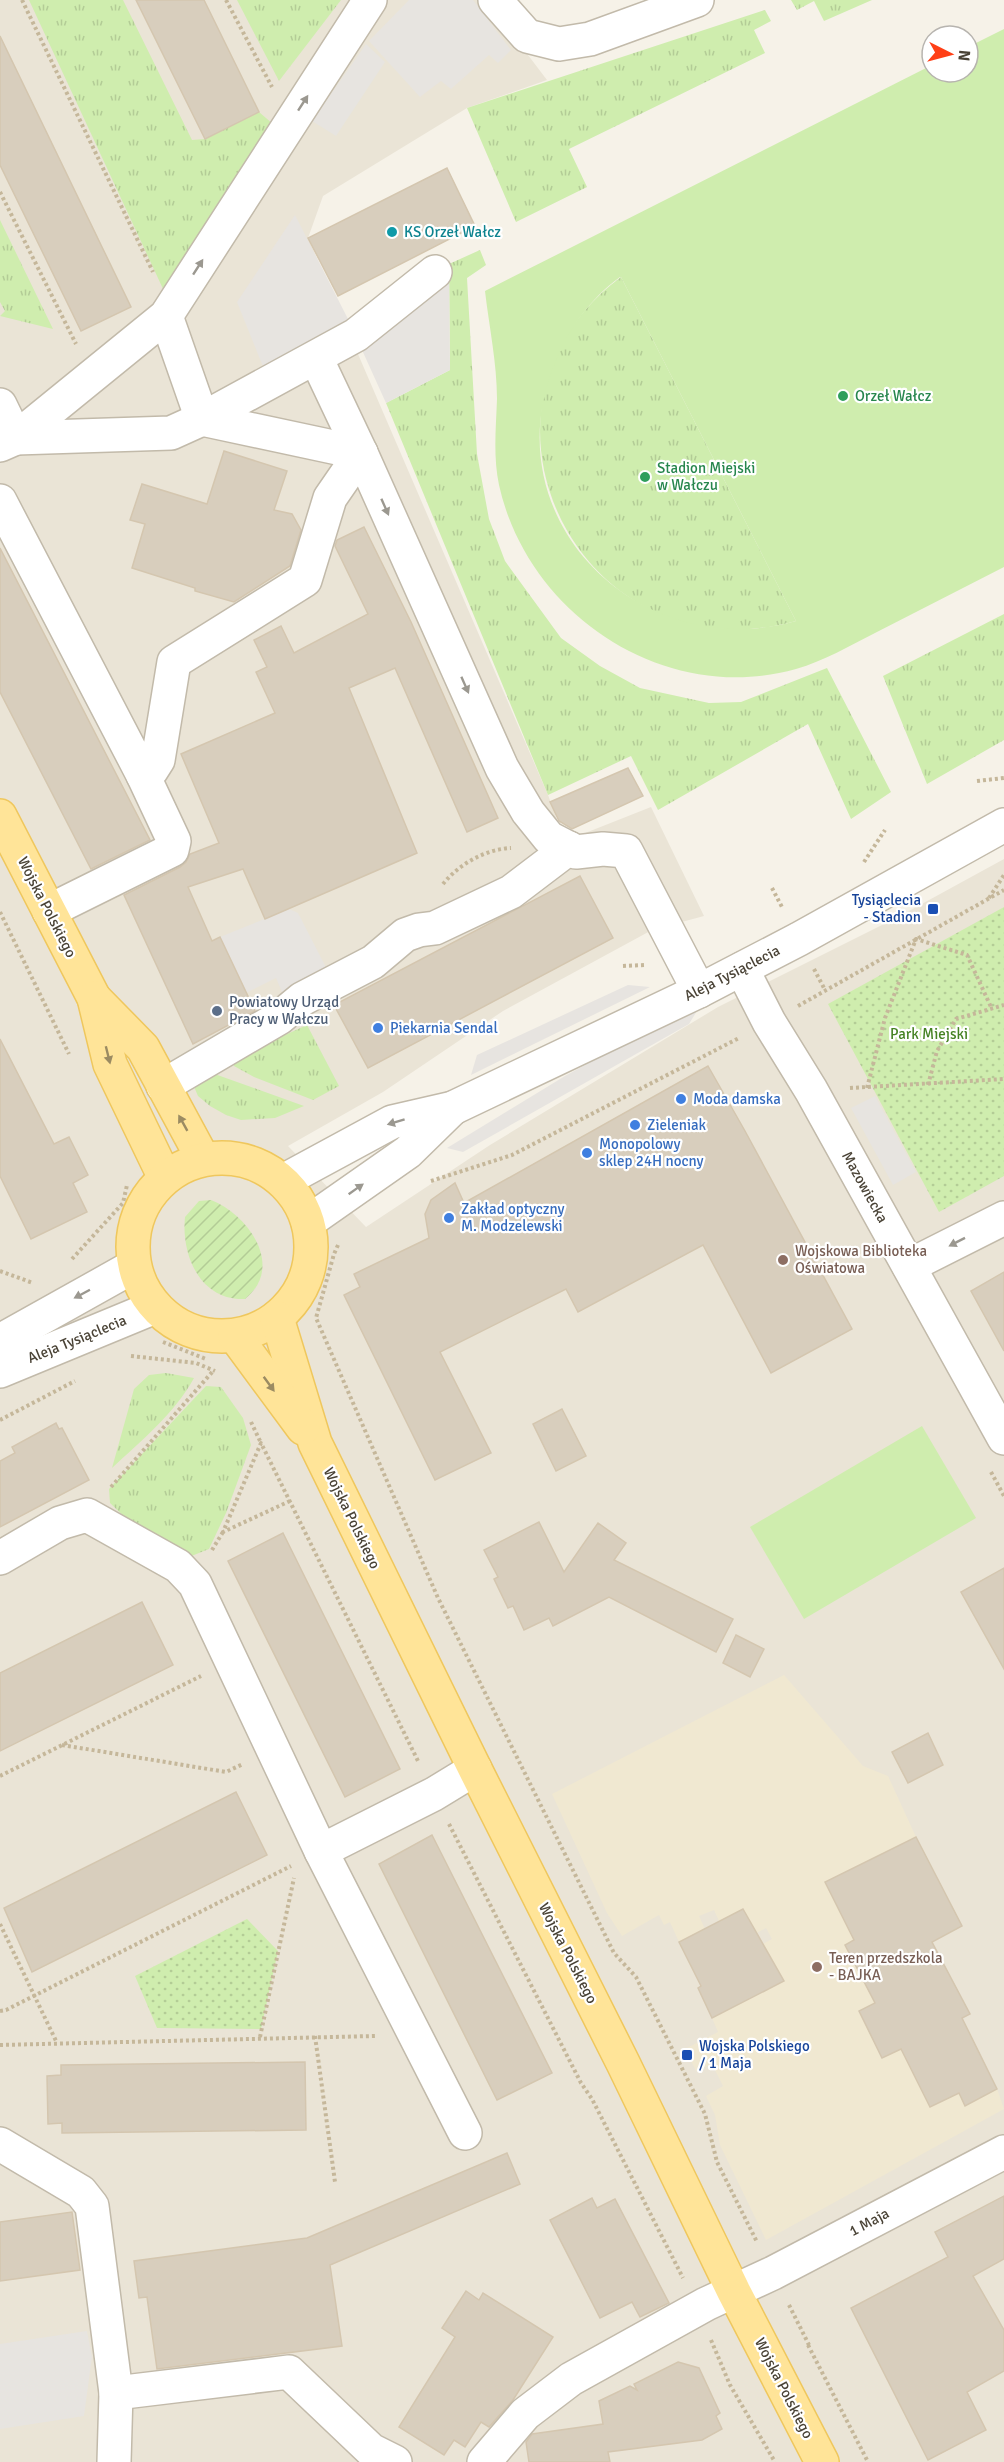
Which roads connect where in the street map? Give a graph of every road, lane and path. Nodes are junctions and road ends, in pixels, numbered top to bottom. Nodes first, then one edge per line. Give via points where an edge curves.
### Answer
1 (22, 0) edge
2 (226, 0) edge
3 (370, 0) edge
4 (495, 0) edge
5 (697, 0) edge
6 (274, 92) dead end
7 (0, 192) edge
8 (435, 272) dead end
9 (155, 277) dead end
10 (166, 316) junction
11 (77, 348) dead end
12 (316, 358) junction
13 (0, 405) edge
14 (202, 419) junction
15 (8, 441) edge
16 (361, 453) junction
17 (0, 501) edge
18 (143, 775) junction
19 (1004, 778) edge
20 (977, 781) dead end
21 (0, 816) edge
22 (1004, 825) edge
23 (519, 844) dead end
24 (568, 848) junction
25 (472, 860) dead end
26 (1004, 875) edge
27 (1004, 890) edge
28 (987, 901) junction
29 (49, 911) junction
30 (0, 912) edge
31 (916, 939) junction
32 (742, 969) junction
33 (699, 991) junction
34 (94, 998) junction
35 (1004, 1005) edge
36 (991, 1007) junction
37 (769, 1022) junction
38 (71, 1058) dead end
39 (1004, 1079) edge
40 (928, 1085) junction
41 (163, 1086) junction
42 (867, 1088) junction
43 (844, 1089) dead end
44 (453, 1108) junction
45 (203, 1160) junction
46 (165, 1178) junction
47 (283, 1181) junction
48 (127, 1182) dead end
49 (424, 1183) dead end
50 (1004, 1218) edge
51 (308, 1222) junction
52 (343, 1238) dead end
53 (70, 1260) dead end
54 (134, 1266) junction
55 (909, 1266) junction
56 (0, 1271) edge
57 (40, 1286) dead end
58 (155, 1307) junction
59 (277, 1318) junction
60 (236, 1336) junction
61 (0, 1341) edge
62 (130, 1356) dead end
63 (214, 1370) junction
64 (0, 1371) edge
65 (223, 1377) dead end
66 (1004, 1438) edge
67 (315, 1443) junction
68 (290, 1501) junction
69 (87, 1515) junction
70 (0, 1558) edge
71 (231, 1660) junction
72 (62, 1745) junction
73 (274, 1751) junction
74 (475, 1768) junction
75 (0, 1776) edge
76 (434, 1794) junction
77 (321, 1851) junction
78 (0, 1924) edge
79 (35, 1996) junction
80 (0, 2011) edge
81 (415, 2035) junction
82 (315, 2036) junction
83 (260, 2037) junction
84 (57, 2043) junction
85 (0, 2045) edge
86 (465, 2133) dead end
87 (0, 2144) edge
88 (1004, 2152) edge
89 (335, 2182) dead end
90 (773, 2273) junction
91 (734, 2292) junction
92 (698, 2309) junction
93 (809, 2344) dead end
94 (116, 2393) junction
95 (114, 2462) edge
96 (395, 2462) edge
97 (484, 2462) edge
98 (775, 2462) edge
99 (822, 2462) edge

1 - 9 path
2 - 6 path
10 -> 3 street
4 - 5 street via 527,36 559,44 590,39
7 - 11 path
8 - 12 street via 356,335
10 - 14 street
10 - 15 street
12 - 14 street
12 - 16 street
13 - 15 street
14 - 15 street via 171,433
14 - 16 street
16 - 18 street via 330,498 305,579 174,663 158,760
16 -> 24 street via 502,768 549,838
17 - 18 street
18 - 29 street via 174,841 172,850
19 - 20 path
21 - 29 main road, Wojska Polskiego
22 - 32 street, Aleja Tysiąclecia
23 - 25 path via 495,848
24 - 33 street via 576,852 626,851
24 - 41 street via 511,892 435,928 405,935 373,962 302,999 279,1018
26 - 28 path
27 - 28 path
28 - 31 path
29 - 34 main road, Wojska Polskiego
30 - 38 path
31 - 36 path via 967,955
31 - 37 path
31 - 42 path via 885,1018
32 - 33 street, Aleja Tysiąclecia
32 - 37 street, Mazowiecka
33 - 44 street, Aleja Tysiąclecia
34 - 41 main road, Wojska Polskiego via 143,1048
34 -> 46 main road, Wojska Polskiego via 110,1064
35 - 36 path
36 - 40 path via 956,1020 937,1051
37 - 49 path via 512,1155
37 - 55 street, Mazowiecka
39 - 40 path
40 - 42 path
45 -> 41 main road, Wojska Polskiego
42 - 43 path
44 -> 47 street, Aleja Tysiąclecia via 392,1122
51 -> 44 street, Aleja Tysiąclecia via 408,1152
45 - 46 main road
45 - 47 main road via 231,1158 259,1165
46 - 54 main road via 140,1213 133,1233
47 - 51 main road
48 - 53 path via 123,1203
50 -> 55 street
51 - 59 main road via 311,1257 304,1280 300,1291
52 - 90 path via 334,1254 316,1318 438,1598 614,1953 636,1977 705,2114 717,2162
54 - 58 main road via 141,1288
54 -> 61 street, Aleja Tysiąclecia
55 - 66 street, Mazowiecka
56 - 57 path
58 - 60 main road via 178,1325 206,1336
58 - 64 street, Aleja Tysiąclecia
59 - 60 main road
59 - 67 main road, Wojska Polskiego
60 -> 67 main road, Wojska Polskiego
62 - 63 path via 196,1363
63 - 65 path
63 - 69 path
67 - 74 main road, Wojska Polskiego
68 - 68 path via 280,1506 223,1532 261,1443
68 - 76 path
69 - 70 street via 60,1523
69 - 71 street via 178,1566 195,1584
71 - 72 path
71 - 73 street
72 - 73 path via 226,1772
72 - 75 path
73 - 77 street
74 - 76 street
74 - 91 main road, Wojska Polskiego
76 - 77 street
76 - 92 path
77 - 81 street
78 - 79 path
79 - 80 path
79 - 83 path via 297,1863
79 - 84 path
81 - 82 path
81 - 86 street
82 - 83 path
82 - 89 path
83 - 84 path
84 - 85 path
87 - 94 street via 81,2192 92,2206
88 - 90 street, 1 Maja
90 - 91 street, 1 Maja
90 - 93 path
91 - 92 street, 1 Maja
91 - 99 main road, Wojska Polskiego
92 - 97 street, 1 Maja via 572,2379 525,2414
92 - 98 path via 730,2385
94 - 95 street
94 - 96 street via 289,2372 371,2450

